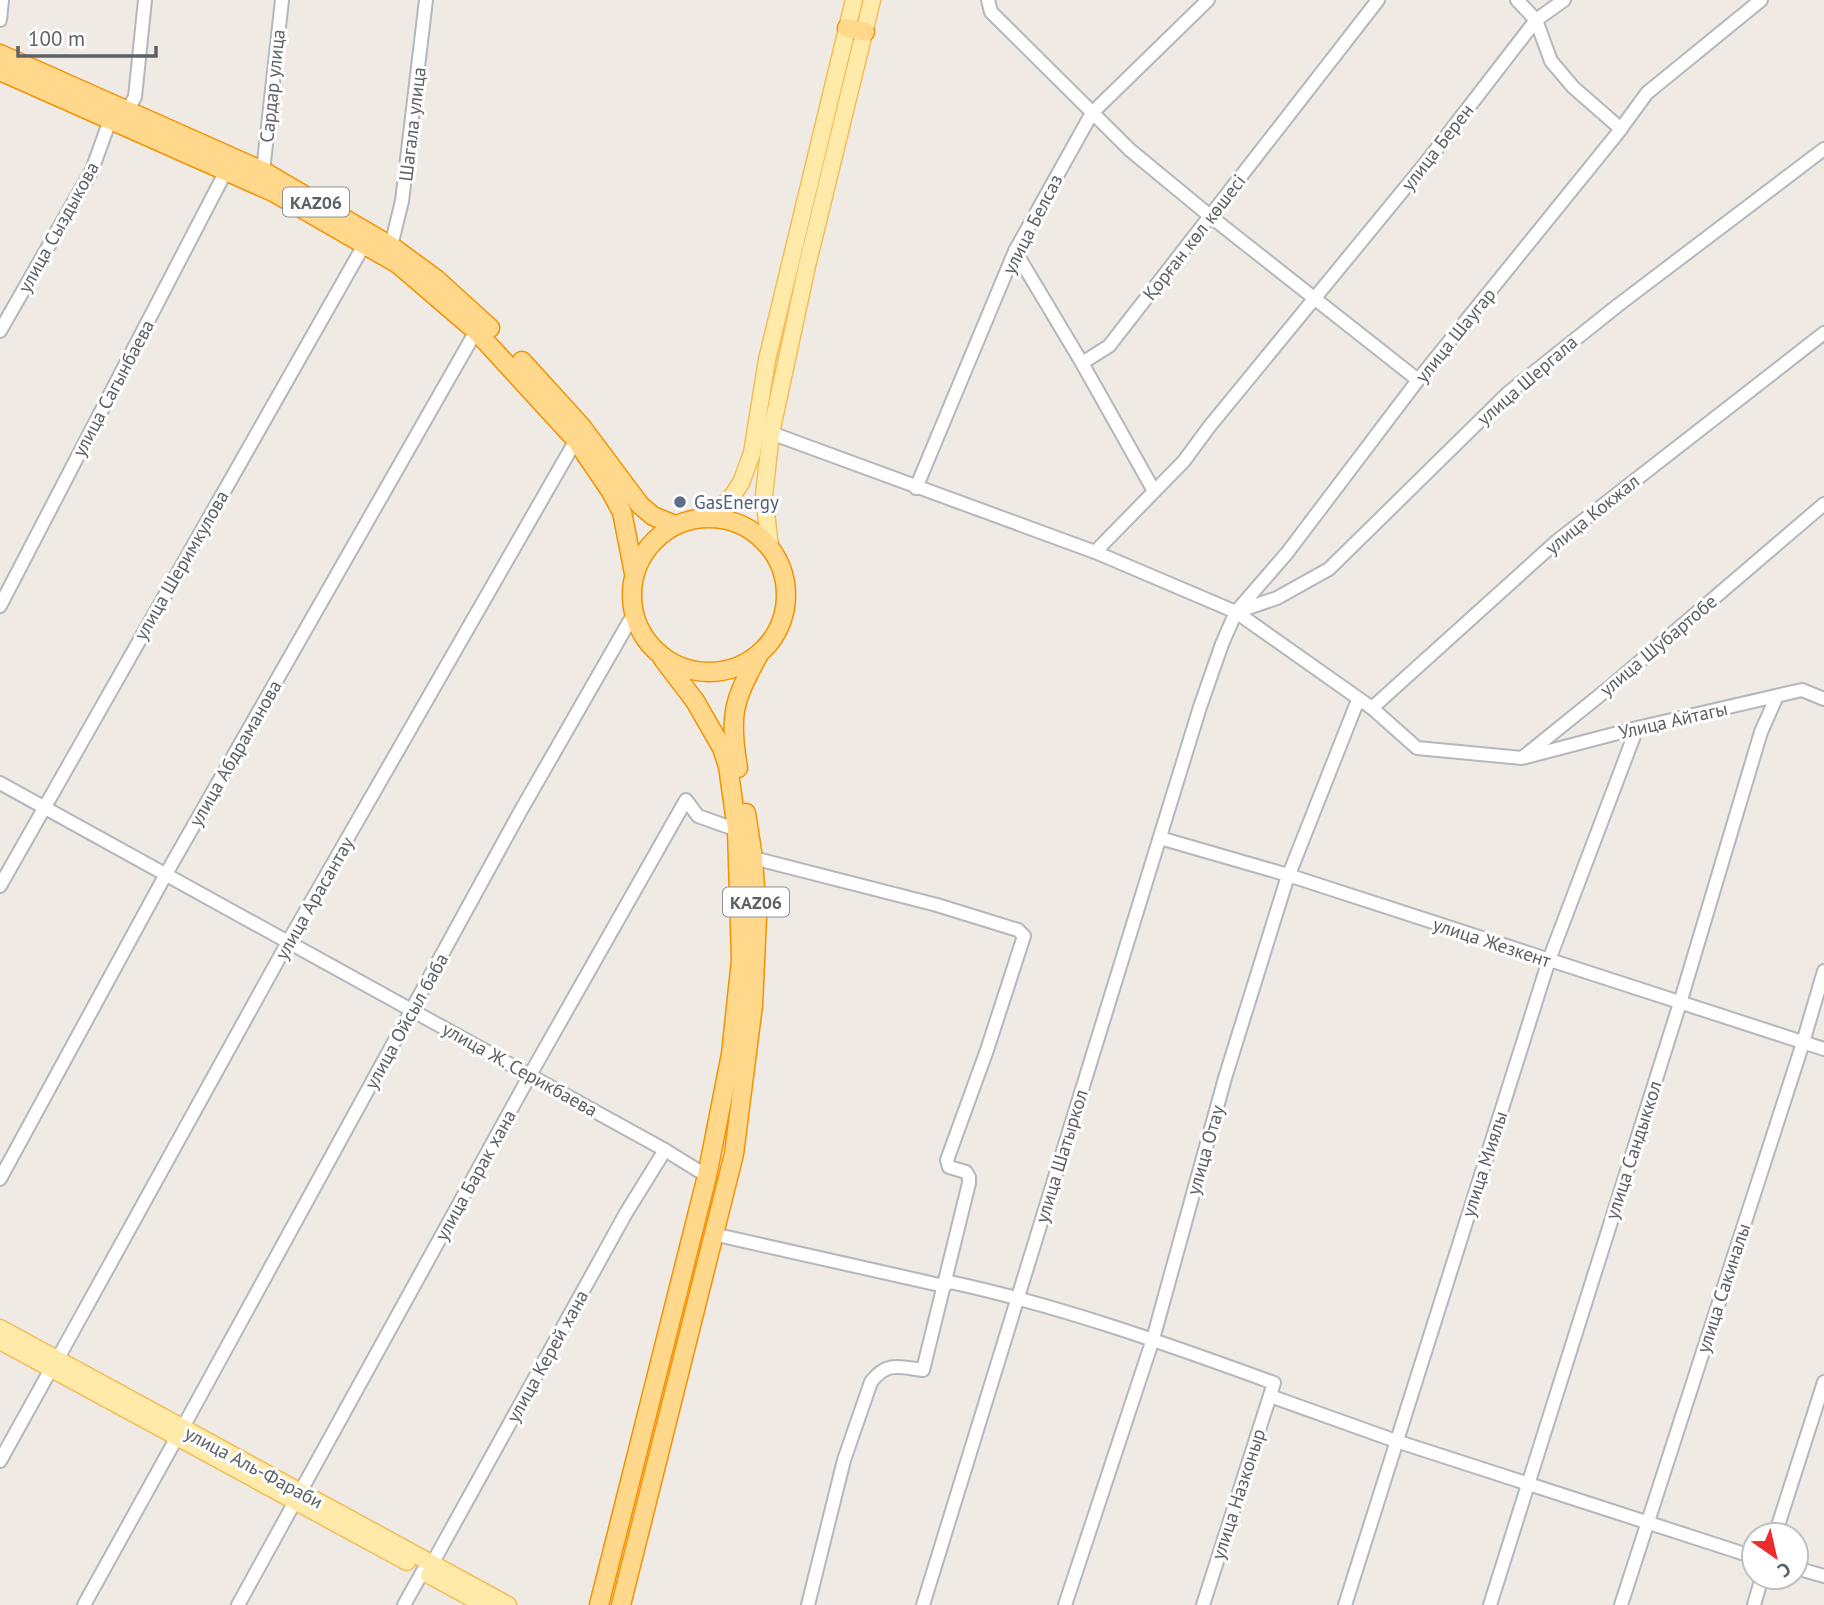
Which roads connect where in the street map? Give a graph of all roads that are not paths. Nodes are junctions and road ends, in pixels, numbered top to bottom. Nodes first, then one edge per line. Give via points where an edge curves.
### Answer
1 (2, 0) edge
2 (145, 0) edge
3 (282, 0) edge
4 (426, 0) edge
5 (854, 0) edge
6 (872, 0) edge
7 (989, 0) edge
8 (1208, 0) edge
9 (1378, 0) edge
10 (1517, 0) edge
11 (1564, 0) edge
12 (1760, 0) edge
13 (0, 20) edge
14 (1536, 20) junction
15 (847, 28) junction
16 (865, 32) junction
17 (0, 54) edge
18 (0, 71) edge
19 (127, 111) junction
20 (1092, 113) junction
21 (110, 120) junction
22 (1621, 129) junction
23 (1824, 149) edge
24 (226, 171) junction
25 (263, 172) junction
26 (1210, 216) junction
27 (364, 245) junction
28 (390, 246) junction
29 (1015, 251) junction
30 (1314, 298) junction
31 (0, 331) edge
32 (476, 331) junction
33 (1822, 340) edge
34 (1082, 363) junction
35 (1419, 380) junction
36 (771, 433) junction
37 (576, 439) junction
38 (916, 488) junction
39 (1154, 491) junction
40 (1824, 503) edge
41 (708, 518) junction
42 (675, 525) junction
43 (770, 547) junction
44 (1095, 552) junction
45 (634, 573) junction
46 (0, 606) edge
47 (1236, 612) junction
48 (633, 615) junction
49 (758, 656) junction
50 (663, 659) junction
51 (1777, 696) junction
52 (1824, 699) edge
53 (1358, 700) junction
54 (1200, 707) joint
55 (1372, 708) junction
56 (1637, 728) junction
57 (1522, 758) junction
58 (0, 783) edge
59 (43, 807) junction
60 (737, 830) junction
61 (1160, 838) junction
62 (753, 858) junction
63 (166, 874) junction
64 (1288, 875) junction
65 (0, 886) edge
66 (288, 942) junction
67 (1549, 960) junction
68 (1824, 971) edge
69 (1680, 1003) junction
70 (413, 1011) junction
71 (1803, 1043) junction
72 (1824, 1049) edge
73 (530, 1075) junction
74 (665, 1150) junction
75 (707, 1176) junction
76 (0, 1179) edge
77 (713, 1234) junction
78 (944, 1286) junction
79 (1017, 1296) junction
80 (0, 1328) edge
81 (1153, 1339) junction
82 (0, 1341) edge
83 (54, 1365) junction
84 (1824, 1382) edge
85 (1270, 1396) junction
86 (179, 1434) junction
87 (1396, 1441) junction
88 (0, 1461) edge
89 (1527, 1483) junction
90 (296, 1497) junction
91 (1779, 1521) edge
92 (1647, 1522) junction
93 (1740, 1552) edge
94 (428, 1568) junction
95 (624, 1601) edge
96 (596, 1603) edge
97 (84, 1605) edge
98 (238, 1605) edge
99 (404, 1605) edge
100 (484, 1605) edge
101 (508, 1605) edge
102 (808, 1605) edge
103 (923, 1605) edge
104 (1065, 1605) edge
105 (1203, 1605) edge
106 (1345, 1605) edge
107 (1490, 1605) edge
108 (1622, 1605) edge

1 - 13 street
2 - 19 street via 135,97
3 - 25 street, Сардар улица
4 - 28 street, Шагала улица via 402,201
5 - 15 main road
6 - 16 main road
7 - 20 street via 991,12
8 - 20 street, улица Белсаз
9 - 26 street, Қорған көл көшесі
10 - 14 street
11 - 14 street, улица Берен
12 - 22 street, улица Шаугар via 1647,93
14 - 22 street via 1552,61
14 - 30 street, улица Берен
15 - 16 highway
15 - 41 main road via 767,360 752,453 741,483
16 - 36 main road
17 - 19 highway, KАZ06
18 - 21 highway, KАZ06
19 - 25 highway, KАZ06
20 - 26 street
20 - 29 street, улица Белсаз
21 - 24 highway, KАZ06
21 - 31 street, улица Сыздыкова via 92,170
22 - 35 street, улица Шаугар
23 - 47 street, улица Шергала via 1508,393 1329,569 1277,598
24 - 27 highway, KАZ06
24 - 46 street, улица Сагынбаева
25 - 28 highway, KАZ06
26 - 30 street
26 - 34 street, Қорған көл көшесі via 1109,346
27 - 32 highway, KАZ06 via 398,264
27 - 59 street, улица Шеримкулова
28 - 42 highway, KАZ06 via 474,312 581,426 640,505
29 - 34 street
29 - 38 street, улица Белсаз
30 - 35 street
30 - 39 street, улица Берен via 1184,461
32 - 37 highway, KАZ06
32 - 63 street, улица Абдраманова
33 - 55 street, улица Кокжал via 1557,541
34 - 39 street
35 - 47 street, улица Шаугар via 1287,553
36 - 38 street
36 - 43 main road via 764,495
37 - 45 highway, KАZ06 via 622,512
37 - 66 street, улица Арасантау
38 - 44 street
39 - 44 street, улица Берен
40 - 57 street, улица Шубартобе
41 - 42 highway, KАZ06
41 - 43 highway, KАZ06 via 731,521 753,531
42 - 45 highway, KАZ06 via 657,537
43 - 49 highway, KАZ06 via 782,568 787,592 784,616 774,638
44 - 47 street
45 - 48 highway, KАZ06
47 - 53 street
47 - 54 street, улица Шаугар
48 - 50 highway, KАZ06 via 644,640
48 - 70 street, улица Ойсыл баба
49 - 50 highway, KАZ06 via 736,668 711,673 686,670
49 - 62 highway, KАZ06 via 736,701 732,727
50 - 60 highway, KАZ06 via 722,748
51 - 52 street, Улица Айтагы via 1802,690
51 - 56 street, Улица Айтагы
51 - 69 street, улица Сандыккол via 1761,732
53 - 55 street
53 - 64 street, улица Отау
54 - 61 street, улица Шатыркол
55 - 57 street via 1417,748
56 - 57 street, Улица Айтагы
56 - 67 street, улица Миялы
58 - 59 street, улица Ж. Серикбаева
59 - 63 street, улица Ж. Серикбаева
59 - 65 street, улица Шеримкулова
60 - 73 street, улица Барак хана via 698,816 686,800
60 - 75 highway, KАZ06 via 741,960 731,1054
61 - 64 street, улица Жезкент
61 - 79 street, улица Шатыркол
62 - 77 highway, KАZ06 via 757,918 753,1005 734,1154
62 - 78 street via 937,905 1018,930 1024,936 947,1160 949,1167 969,1177
63 - 66 street, улица Ж. Серикбаева
63 - 76 street, улица Абдраманова
64 - 67 street, улица Жезкент
64 - 81 street, улица Отау
66 - 70 street, улица Ж. Серикбаева
66 - 83 street, улица Арасантау
67 - 69 street, улица Жезкент
67 - 87 street, улица Миялы
68 - 71 street, улица Сакиналы
69 - 71 street, улица Жезкент
69 - 89 street, улица Сандыккол
70 - 73 street, улица Ж. Серикбаева
70 - 86 street, улица Ойсыл баба
71 - 72 street, улица Жезкент
71 - 92 street, улица Сакиналы
73 - 74 street, улица Ж. Серикбаева
73 - 90 street, улица Барак хана
74 - 75 street, улица Ж. Серикбаева
74 - 94 street, улица Керей хана
75 - 96 highway, KАZ06
77 - 78 street
77 - 95 highway, KАZ06
78 - 79 street via 950,1282
78 - 102 street via 923,1370 891,1366 879,1371 871,1382 844,1460
79 - 81 street
79 - 103 street, улица Шатыркол
80 - 83 main road, улица Аль-Фараби
81 - 85 street, улица Назконыр via 1274,1383
81 - 104 street, улица Отау
82 - 83 main road, улица Аль-Фараби
83 - 86 main road, улица Аль-Фараби
83 - 88 street, улица Арасантау
84 - 91 street
85 - 87 street
85 - 105 street, улица Назконыр
86 - 90 main road, улица Аль-Фараби
86 - 97 street, улица Ойсыл баба
87 - 89 street
87 - 106 street, улица Миялы
89 - 92 street
89 - 107 street, улица Сандыккол
90 - 94 main road, улица Аль-Фараби
90 - 98 street, улица Барак хана
92 - 93 street
92 - 108 street, улица Сакиналы
94 - 99 street, улица Керей хана
94 - 100 main road, улица Аль-Фараби
94 - 101 main road, улица Аль-Фараби

